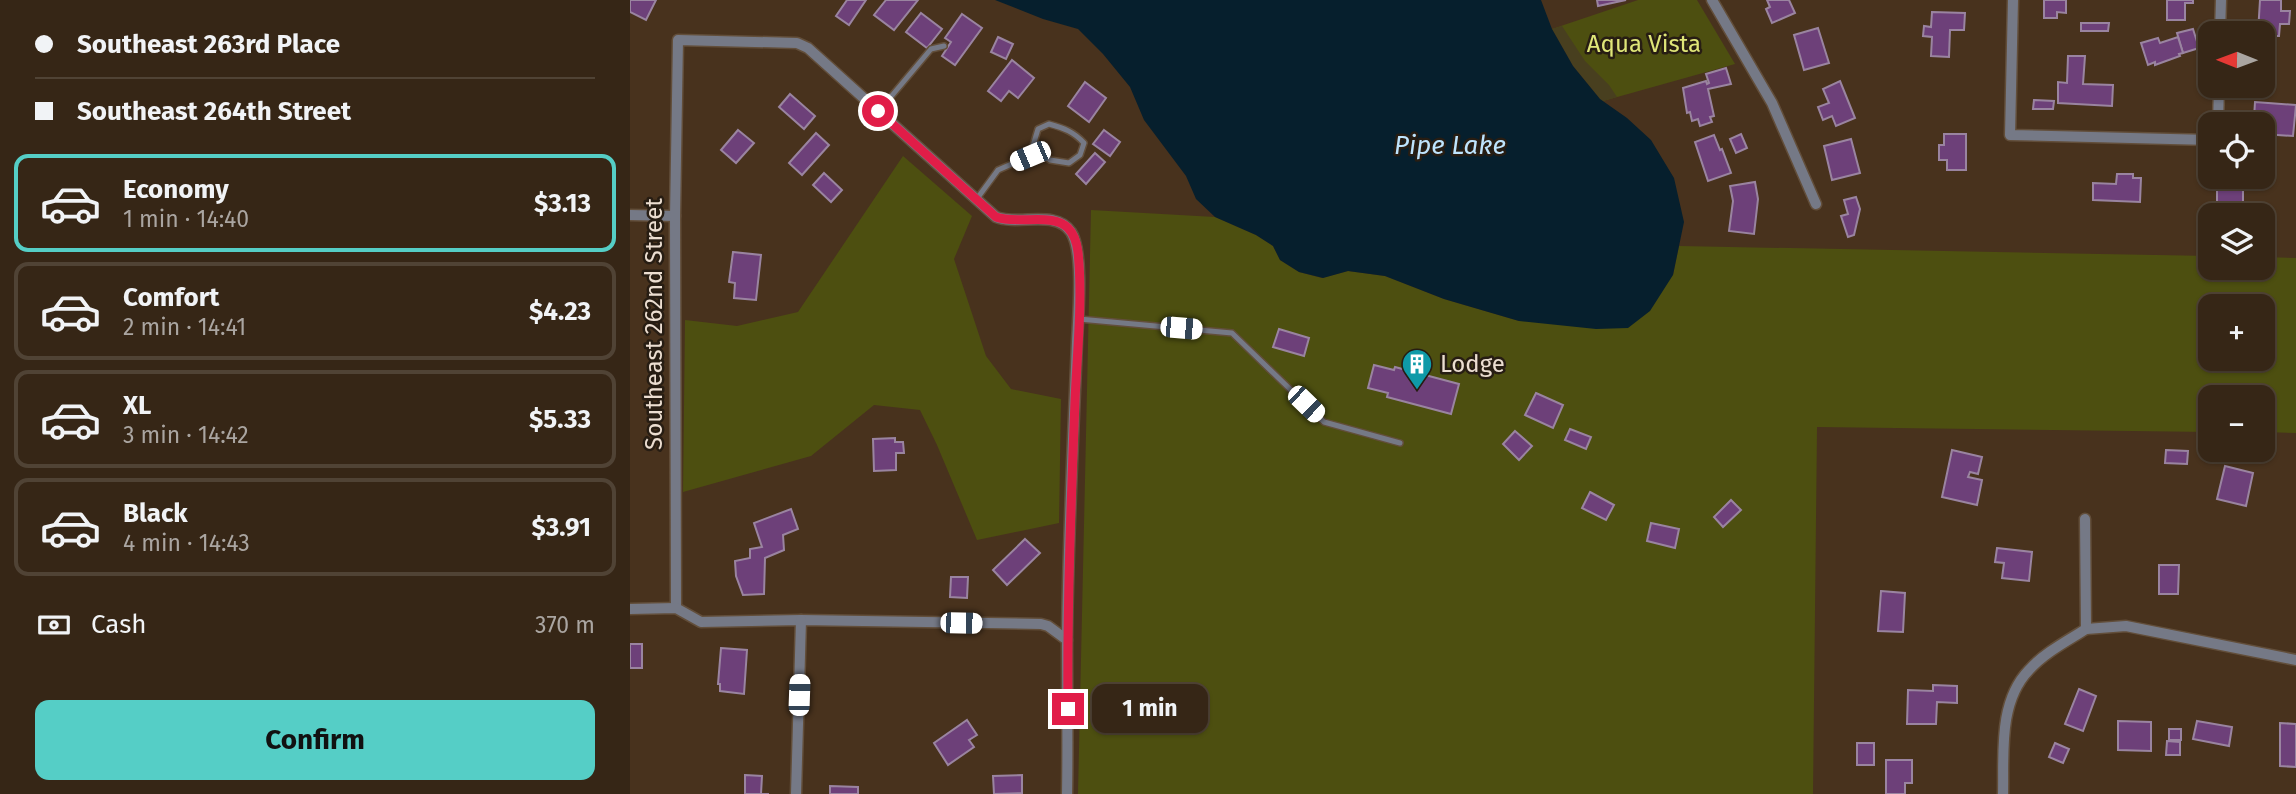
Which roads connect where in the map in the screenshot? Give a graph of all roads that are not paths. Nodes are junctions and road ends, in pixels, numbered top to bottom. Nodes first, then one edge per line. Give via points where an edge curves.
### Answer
1 (1712, 0) edge
2 (2013, 0) edge
3 (2221, 0) edge
4 (2220, 21) edge
5 (944, 46) dead end
6 (878, 111) junction
7 (2198, 140) edge
8 (1032, 148) junction
9 (976, 200) junction
10 (1816, 204) dead end
11 (630, 215) edge
12 (675, 216) junction
13 (1078, 319) junction
14 (1400, 443) dead end
15 (2085, 519) dead end
16 (676, 608) junction
17 (630, 609) edge
18 (801, 620) junction
19 (2086, 629) junction
20 (1067, 640) junction
21 (2296, 660) edge
22 (796, 794) edge
23 (1067, 794) edge
24 (2003, 794) edge

1 - 10 street via 1773,103
2 - 7 street via 2010,135
3 - 4 street
5 - 6 lane via 931,49
6 - 9 street
6 - 12 street, Southeast 262nd Street via 797,43 678,40
8 - 8 lane via 1038,129 1049,124 1065,128 1084,143 1080,155 1069,163 1050,160
8 - 9 lane via 1030,156 998,170
9 - 13 street via 996,217 1048,220 1068,227 1078,251
11 - 12 street
12 - 16 street, Southeast 262nd Street
13 - 14 lane via 1232,332 1324,422
13 - 20 street
15 - 19 street
16 - 17 street
16 - 18 street via 701,622
18 - 20 street via 1041,624
18 - 22 street
19 - 21 street via 2126,626
19 - 24 street via 2028,670 2016,689 2005,721
20 - 23 street

